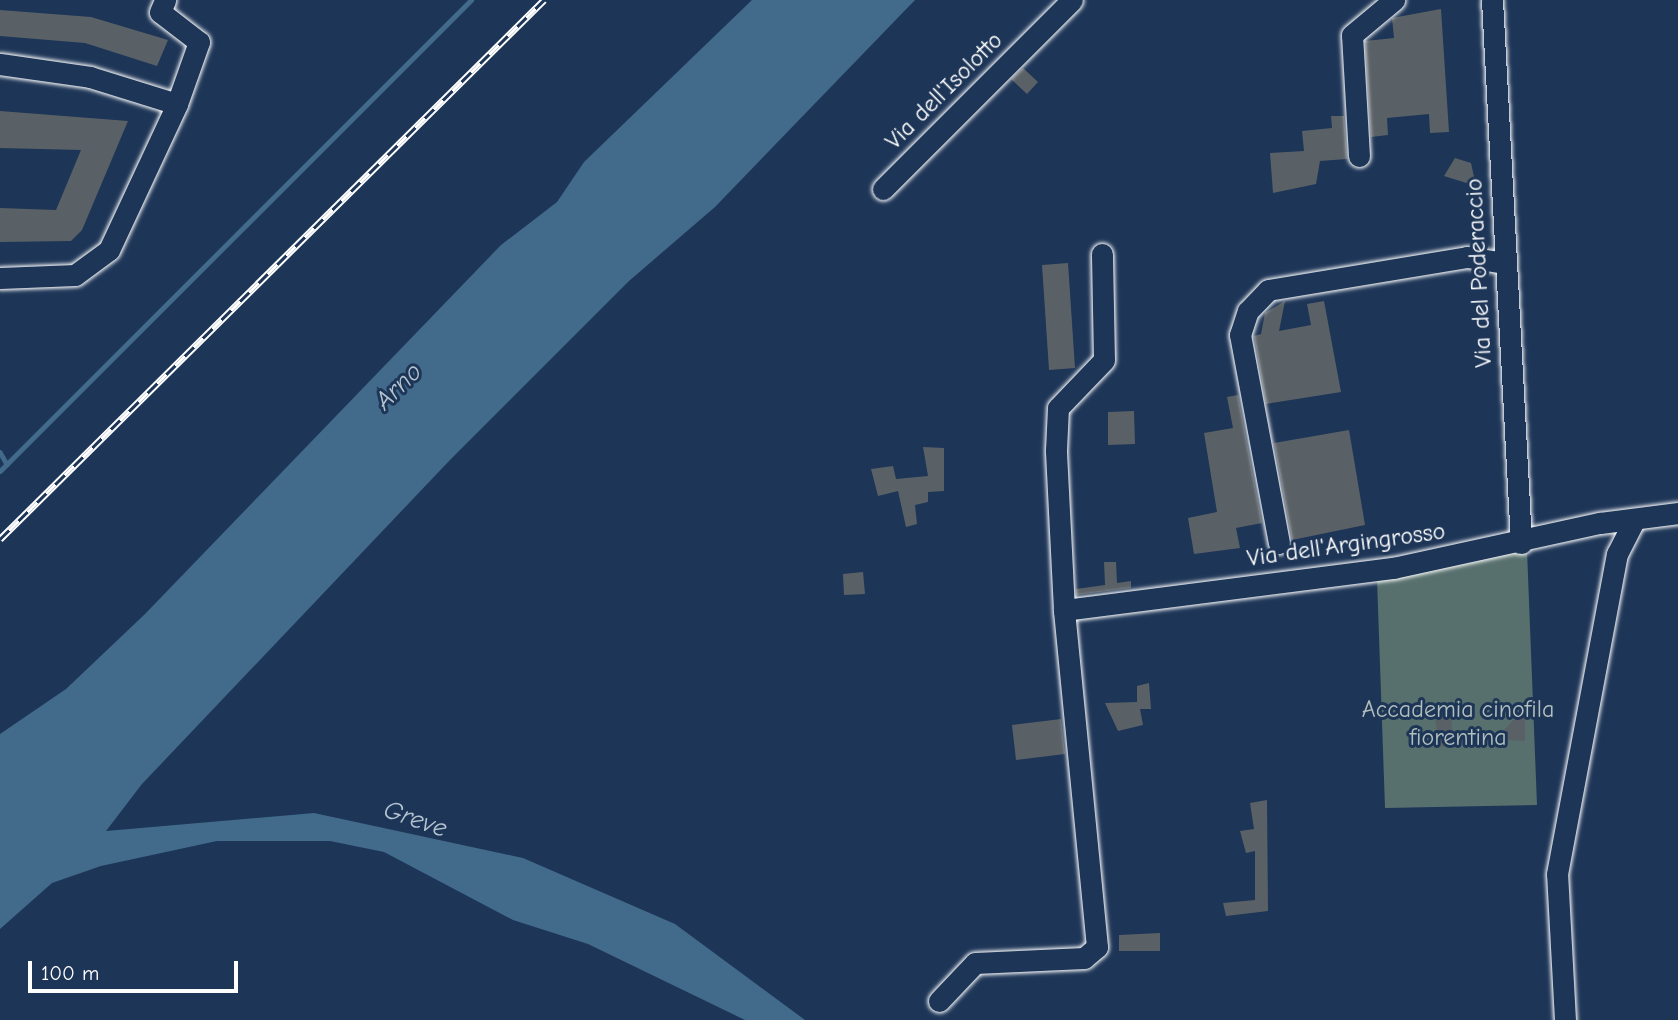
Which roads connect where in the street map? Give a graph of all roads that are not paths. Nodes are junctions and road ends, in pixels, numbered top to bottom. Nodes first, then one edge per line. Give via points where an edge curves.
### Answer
1 (165, 0) edge
2 (1072, 0) edge
3 (1394, 0) edge
4 (1492, 0) edge
5 (0, 64) edge
6 (177, 104) junction
7 (1359, 156) dead end
8 (883, 189) dead end
9 (1102, 254) dead end
10 (1503, 264) junction
11 (0, 278) edge
12 (1678, 513) edge
13 (1633, 522) junction
14 (1279, 543) dead end
15 (1521, 543) junction
16 (1064, 610) junction
17 (939, 1001) dead end
18 (1565, 1020) edge

1 - 6 street via 160,12 199,42
2 - 8 street, Via dell'Isolotto
3 - 7 street via 1353,35
4 - 10 street, Via del Poderaccio
5 - 6 street via 90,77
6 - 11 street via 99,261 62,278
9 - 16 street via 1104,360 1058,408
10 - 14 street via 1467,257 1268,290 1248,311 1240,335
10 - 15 street, Via del Poderaccio
12 - 13 street, Via dell'Argingrosso
13 - 15 street, Via dell'Argingrosso via 1600,523
13 - 18 street via 1617,554 1557,874
15 - 16 street, Via dell'Argingrosso via 1393,568
16 - 17 street via 1097,947 1084,958 975,963

